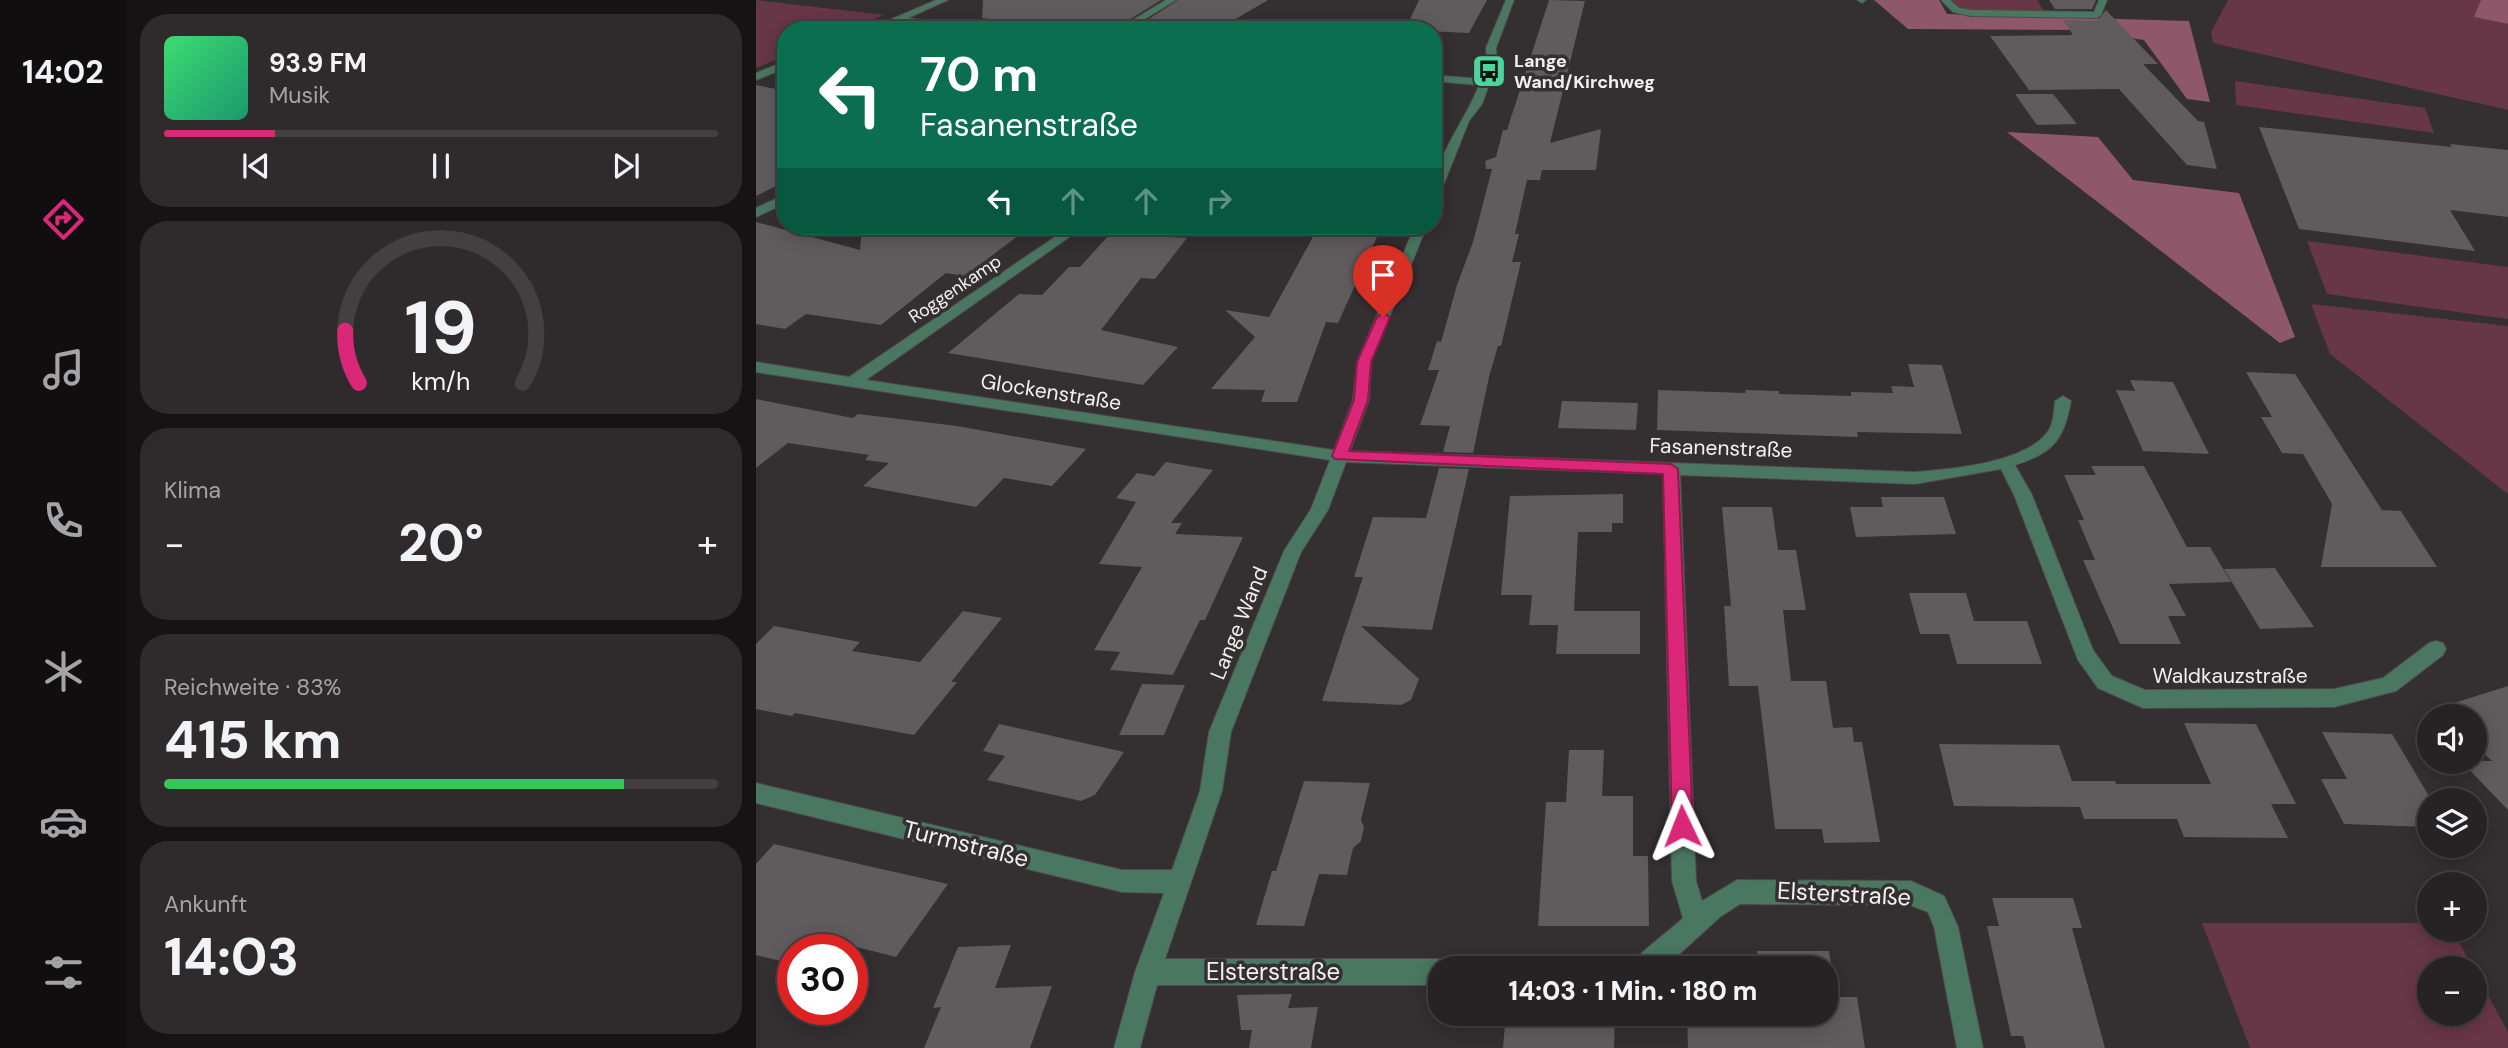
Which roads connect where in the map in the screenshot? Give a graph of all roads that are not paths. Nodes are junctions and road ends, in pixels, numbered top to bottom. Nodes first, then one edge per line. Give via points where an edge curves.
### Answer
1 (944, 0) edge
2 (1172, 0) edge
3 (1510, 0) edge
4 (1945, 0) edge
5 (2103, 0) edge
6 (896, 19) junction
7 (891, 21) edge
8 (912, 21) edge
9 (1136, 21) edge
10 (777, 68) edge
11 (756, 77) edge
12 (1442, 79) edge
13 (1485, 82) junction
14 (1442, 174) edge
15 (777, 202) edge
16 (756, 213) edge
17 (1066, 235) edge
18 (1417, 235) edge
19 (756, 367) edge
20 (852, 382) junction
21 (2063, 401) dead end
22 (1340, 456) junction
23 (2005, 461) junction
24 (1671, 469) junction
25 (2435, 649) dead end
26 (756, 793) edge
27 (1178, 882) junction
28 (1697, 924) junction
29 (1663, 956) edge
30 (1148, 972) junction
31 (1428, 972) edge
32 (1127, 1048) edge
33 (1970, 1048) edge

1 - 6 street
2 - 9 street
3 - 13 street via 1491,48 1492,63
4 - 5 street via 1956,10 1971,12 2097,15
6 - 7 street
6 - 8 street
10 - 11 street
12 - 13 street
13 - 14 street
15 - 16 street
17 - 20 street, Roggenkamp
18 - 22 street, Lange Wand via 1364,362 1361,400
19 - 20 street, Glockenstraße
20 - 22 street, Glockenstraße
21 - 23 street, Fasanenstraße via 2058,428 2040,450
22 - 24 street, Fasanenstraße
22 - 27 street, Lange Wand via 1319,510 1293,551 1220,732 1211,791
23 - 24 street, Fasanenstraße via 1967,474 1915,478
23 - 25 street, Waldkauzstraße via 2023,495 2085,654 2105,682 2143,699 2334,698 2389,685
24 - 28 street via 1684,881
26 - 27 street, Turmstraße via 1122,881
27 - 30 street, Lange Wand
28 - 29 street, Elsterstraße
28 - 33 street, Elsterstraße via 1720,901 1748,891 1911,893 1936,904 1946,927
30 - 31 street, Elsterstraße
30 - 32 street, Lange Wand

